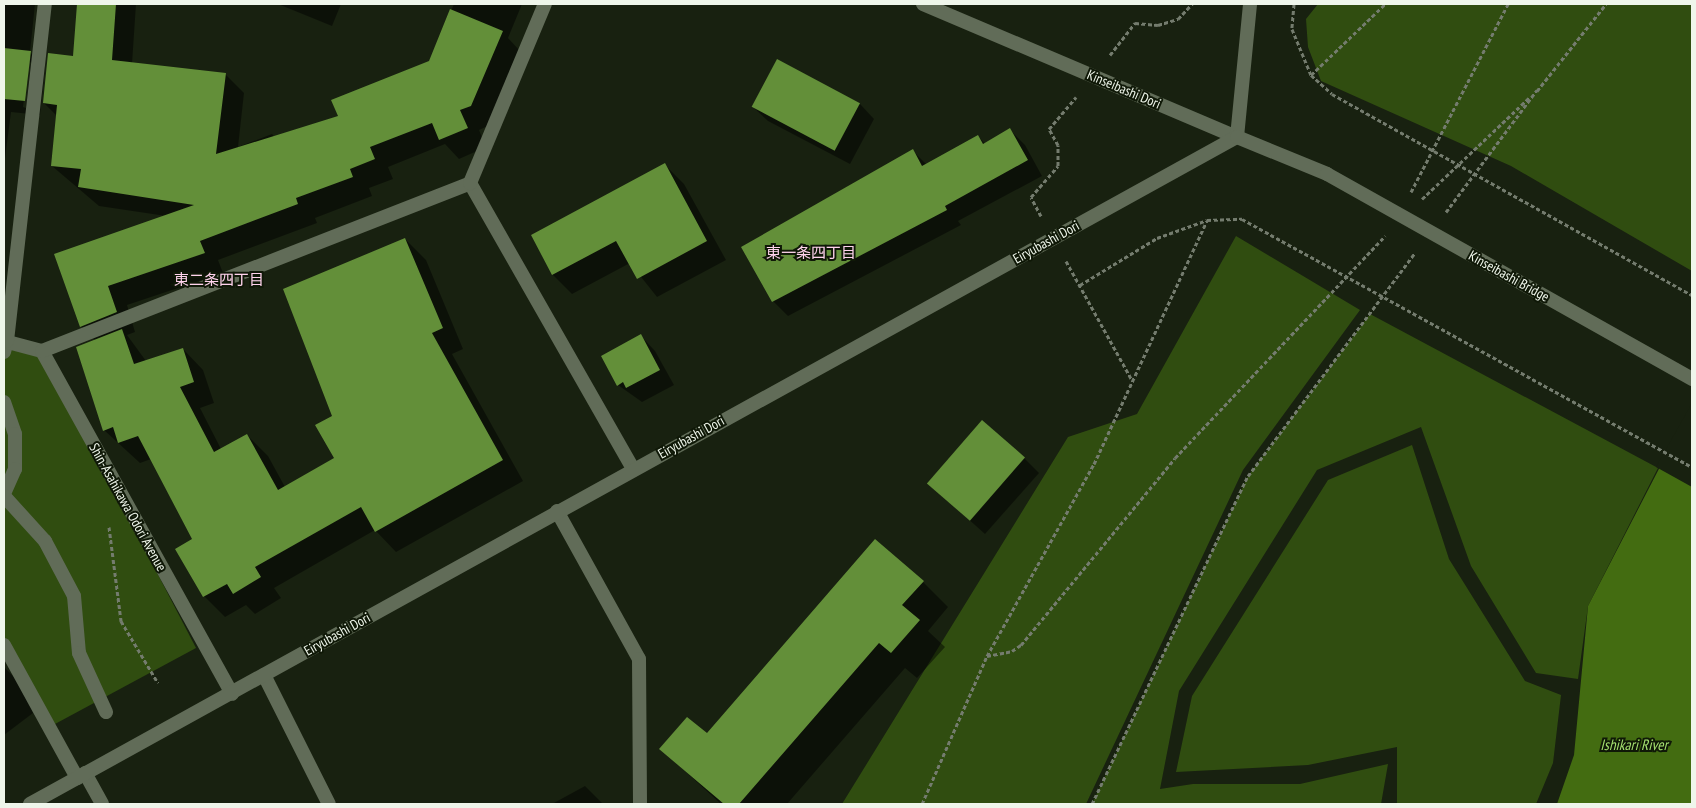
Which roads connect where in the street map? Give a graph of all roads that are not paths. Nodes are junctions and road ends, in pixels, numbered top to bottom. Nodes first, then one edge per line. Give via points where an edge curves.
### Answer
1 (45, 4) edge
2 (545, 4) edge
3 (923, 4) edge
4 (1250, 4) edge
5 (1237, 136) junction
6 (1327, 174) joint
7 (470, 183) junction
8 (5, 345) edge
9 (42, 351) junction
10 (1692, 379) edge
11 (4, 402) edge
12 (634, 469) junction
13 (4, 495) edge
14 (557, 511) junction
15 (4, 645) edge
16 (264, 675) junction
17 (232, 694) junction
18 (106, 712) dead end
19 (81, 776) junction
20 (30, 804) edge
21 (102, 804) edge
22 (329, 804) edge
23 (640, 804) edge

1 - 8 street
2 - 7 street
3 - 5 street, Kinseibashi Dori
4 - 5 street
5 - 6 street, Kinseibashi Dori
5 - 12 street, Eiryubashi Dori
6 - 10 street, Kinseibashi Bridge
7 - 9 street
7 - 12 street
8 - 9 street
9 - 17 street, Shin-Asahikawa Odori Avenue
11 - 13 street via 15,434 15,469
12 - 14 street, Eiryubashi Dori
13 - 18 street via 45,540 74,596 79,653
14 - 16 street, Eiryubashi Dori
14 - 23 street via 640,659
15 - 19 street
16 - 17 street, Eiryubashi Dori
16 - 22 street
17 - 19 street, Eiryubashi Dori
19 - 20 street, Eiryubashi Dori
19 - 21 street

